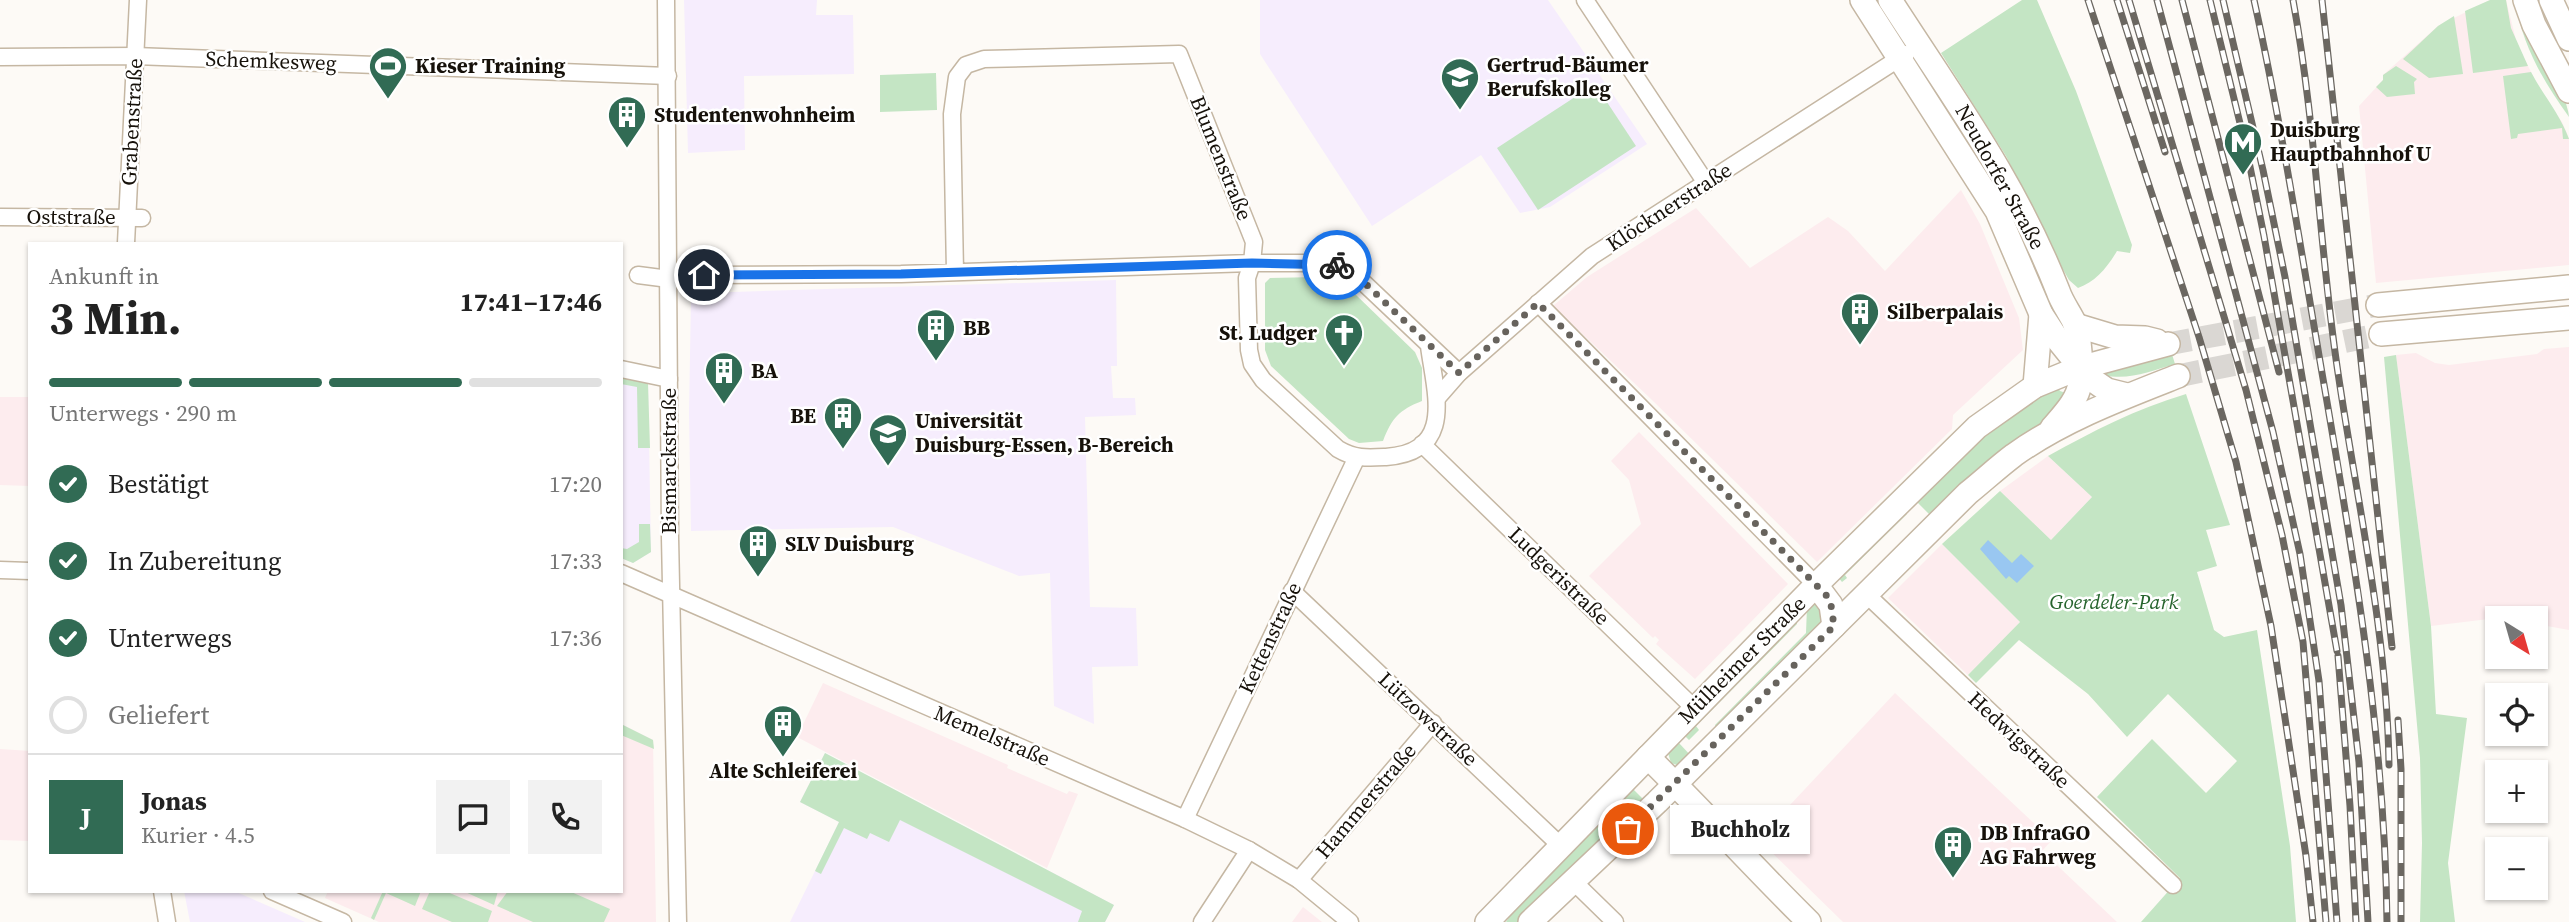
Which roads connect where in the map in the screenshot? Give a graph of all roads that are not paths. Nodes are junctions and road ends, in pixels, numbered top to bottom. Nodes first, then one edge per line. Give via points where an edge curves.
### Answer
1 (138, 0) edge
2 (666, 0) edge
3 (1585, 0) edge
4 (1862, 0) edge
5 (1890, 0) edge
6 (2525, 0) edge
7 (2550, 0) edge
8 (2569, 39) edge
9 (1921, 45) junction
10 (135, 56) junction
11 (0, 57) edge
12 (1899, 59) junction
13 (668, 76) junction
14 (2569, 91) edge
15 (1706, 183) junction
16 (0, 217) edge
17 (134, 217) junction
18 (126, 242) edge
19 (1252, 263) junction
20 (955, 272) junction
21 (638, 275) dead end
22 (669, 279) junction
23 (2569, 287) edge
24 (1538, 303) junction
25 (2378, 305) tunnel mouth
26 (2041, 314) junction
27 (2569, 318) edge
28 (2066, 333) junction
29 (2381, 334) tunnel mouth
30 (1429, 346) junction
31 (2079, 368) junction
32 (623, 369) edge
33 (1459, 373) junction
34 (2178, 376) tunnel mouth
35 (669, 379) junction
36 (2035, 386) junction
37 (2127, 395) junction
38 (1438, 397) junction
39 (2047, 434) junction
40 (1422, 444) junction
41 (1356, 458) junction
42 (0, 570) edge
43 (28, 571) edge
44 (623, 574) edge
45 (1816, 585) junction
46 (1292, 591) junction
47 (1866, 594) junction
48 (672, 595) junction
49 (1834, 626) junction
50 (1695, 709) junction
51 (1433, 723) junction
52 (1648, 757) junction
53 (1675, 784) junction
54 (1185, 819) junction
55 (1562, 847) junction
56 (1250, 850) junction
57 (1298, 880) junction
58 (1573, 881) junction
59 (2173, 885) dead end
60 (162, 893) edge
61 (277, 893) edge
62 (167, 922) edge
63 (343, 922) edge
64 (678, 922) edge
65 (1202, 922) edge
66 (1350, 922) edge
67 (1488, 922) edge
68 (1531, 922) edge
69 (1615, 922) edge
70 (1809, 922) edge

1 - 10 street, Grabenstraße
2 - 13 street, Bismarckstraße
3 - 15 street
4 - 12 main road, Neudorfer Straße
5 - 9 main road, Neudorfer Straße
6 - 14 main road
7 - 8 main road
9 - 12 street, Klöcknerstraße
9 - 28 main road, Neudorfer Straße via 2018,202 2062,302
10 - 11 street, Schemkesweg
10 - 13 street, Schemkesweg
10 - 17 street, Grabenstraße
12 - 15 street, Klöcknerstraße
12 - 26 main road, Neudorfer Straße via 1997,211
13 - 22 street, Bismarckstraße
15 - 24 street, Klöcknerstraße via 1592,257
16 - 17 street, Oststraße
17 - 18 street, Grabenstraße
19 - 20 street
19 - 20 street, Blumenstraße via 1254,242 1179,54 984,59 966,65 957,77 952,114
19 - 30 street via 1324,263 1349,268
19 - 41 street via 1247,278 1252,364 1263,380 1328,440
20 - 22 street
21 - 22 street
22 - 35 street, Bismarckstraße
23 - 25 main road
24 - 33 street, Klöcknerstraße
24 - 45 street
26 - 28 main road, Neudorfer Straße
26 - 36 main road, Neudorfer Straße
27 - 29 main road
28 - 31 main road, Neudorfer Straße via 2079,347
28 - 31 main road, Mülheimer Straße via 2168,344
30 - 33 street
30 - 38 street
31 - 36 main road, Mülheimer Straße
31 - 37 main road via 2097,384
31 - 39 main road, Neudorfer Straße via 2080,385 2074,400
32 - 35 street
33 - 38 street, Klöcknerstraße
34 - 37 main road, Mülheimer Straße
35 - 48 street, Bismarckstraße
36 - 45 main road, Mülheimer Straße via 1977,427
37 - 39 main road, Mülheimer Straße
38 - 40 street via 1437,419
39 - 47 main road, Mülheimer Straße via 1968,494
40 - 41 street via 1395,456
40 - 50 street, Ludgeristraße
41 - 46 street, Kettenstraße
42 - 43 street
44 - 48 street, Memelstraße
45 - 49 main road via 1831,605
45 - 50 main road, Mülheimer Straße
46 - 51 street, Lützowstraße
46 - 54 street, Kettenstraße
47 - 49 main road, Mülheimer Straße
47 - 59 street, Hedwigstraße
48 - 54 street, Memelstraße
48 - 64 street, Bismarckstraße
49 - 53 main road, Mülheimer Straße
50 - 52 main road, Mülheimer Straße
51 - 55 street, Lützowstraße
51 - 57 street, Hammerstraße
52 - 53 main road
52 - 55 main road, Mülheimer Straße
53 - 58 main road, Mülheimer Straße
53 - 70 main road
54 - 56 street, Memelstraße
55 - 67 main road, Mülheimer Straße
56 - 57 street, Memelstraße
56 - 65 street
57 - 66 street, Memelstraße
58 - 68 main road, Mülheimer Straße
58 - 69 street
60 - 62 street
61 - 63 street

